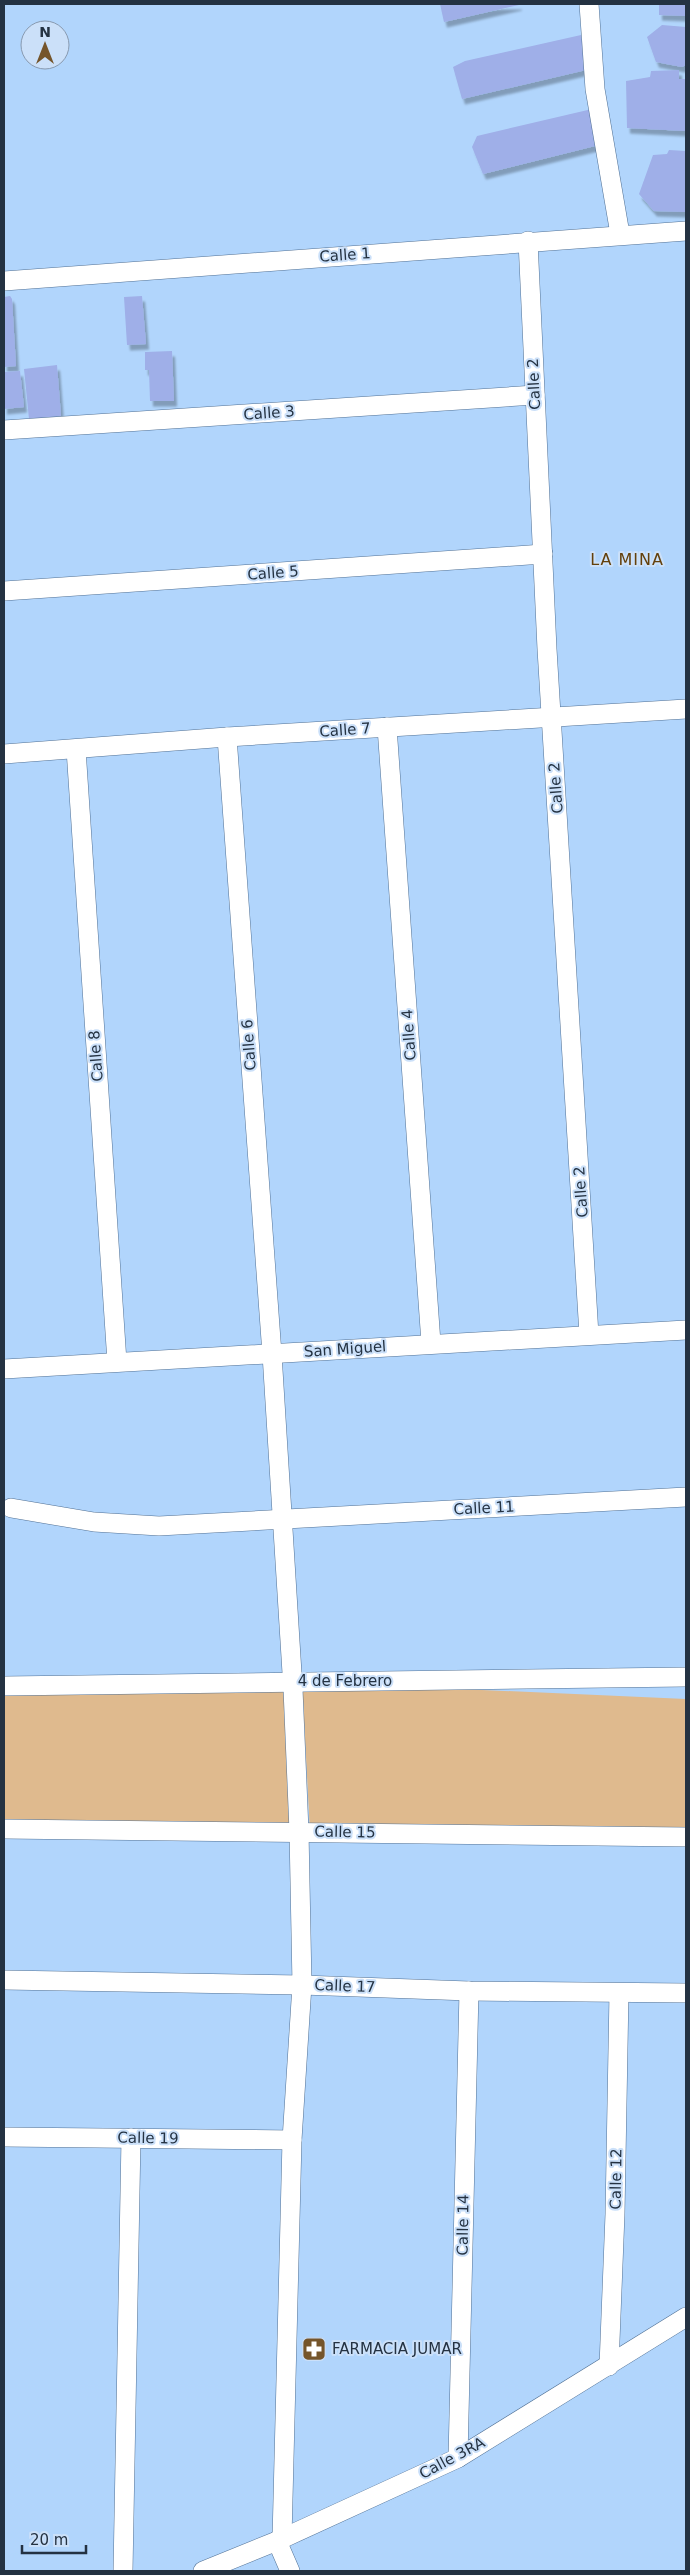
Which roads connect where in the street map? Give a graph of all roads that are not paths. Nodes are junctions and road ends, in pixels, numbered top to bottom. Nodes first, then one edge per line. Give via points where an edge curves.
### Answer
1 (589, 4) edge
2 (686, 231) edge
3 (620, 234) junction
4 (528, 241) junction
5 (4, 281) edge
6 (535, 396) junction
7 (4, 430) edge
8 (543, 554) junction
9 (4, 591) edge
10 (686, 709) edge
11 (551, 716) junction
12 (387, 727) junction
13 (227, 737) junction
14 (76, 750) junction
15 (4, 754) edge
16 (686, 1330) edge
17 (589, 1335) junction
18 (431, 1343) junction
19 (272, 1354) junction
20 (117, 1362) junction
21 (4, 1369) edge
22 (686, 1497) edge
23 (11, 1508) dead end
24 (282, 1520) junction
25 (686, 1677) edge
26 (292, 1682) junction
27 (4, 1686) edge
28 (4, 1829) edge
29 (299, 1830) junction
30 (686, 1837) edge
31 (4, 1980) edge
32 (302, 1984) junction
33 (469, 1991) junction
34 (619, 1993) junction
35 (686, 1993) edge
36 (4, 2137) edge
37 (131, 2138) junction
38 (292, 2140) junction
39 (686, 2316) edge
40 (608, 2366) junction
41 (458, 2458) junction
42 (279, 2540) junction
43 (124, 2571) edge
44 (203, 2571) edge
45 (290, 2571) edge

1 - 3 street via 595,89
2 - 3 street, Calle 1
3 - 4 street, Calle 1
4 - 5 street, Calle 1
4 - 6 street, Calle 2
6 - 7 street, Calle 3
6 - 8 street, Calle 2
8 - 9 street, Calle 5
8 - 11 street, Calle 2
10 - 11 street, Calle 7
11 - 12 street, Calle 7
11 - 17 street, Calle 2
12 - 13 street, Calle 7
12 - 18 street, Calle 4
13 - 14 street, Calle 7
13 - 19 street, Calle 6
14 - 15 street, Calle 7
14 - 20 street, Calle 8
16 - 17 street, San Miguel
17 - 18 street, San Miguel
18 - 19 street, San Miguel
19 - 20 street, San Miguel
19 - 24 street, Calle 6
20 - 21 street, San Miguel
22 - 24 street, Calle 11
23 - 24 street, Calle 11 via 94,1522 159,1526
24 - 26 street, Calle 6
25 - 26 street, 4 de Febrero
26 - 27 street, 4 de Febrero
26 - 29 street, Calle 6
28 - 29 street, Calle 15
29 - 30 street, Calle 15
29 - 32 street, Calle 6
31 - 32 street, Calle 17
32 - 33 street, Calle 17
32 - 38 street, Calle 6
33 - 34 street, Calle 17
33 - 41 street, Calle 14
34 - 35 street, Calle 17
34 - 40 street, Calle 12 via 614,2261
36 - 37 street, Calle 19
37 - 38 street, Calle 19
37 - 43 street
38 - 42 street, Calle 6
39 - 40 street, Calle 3RA
40 - 41 street, Calle 3RA
41 - 42 street, Calle 3RA
42 - 44 street, Calle 3RA
42 - 45 street

